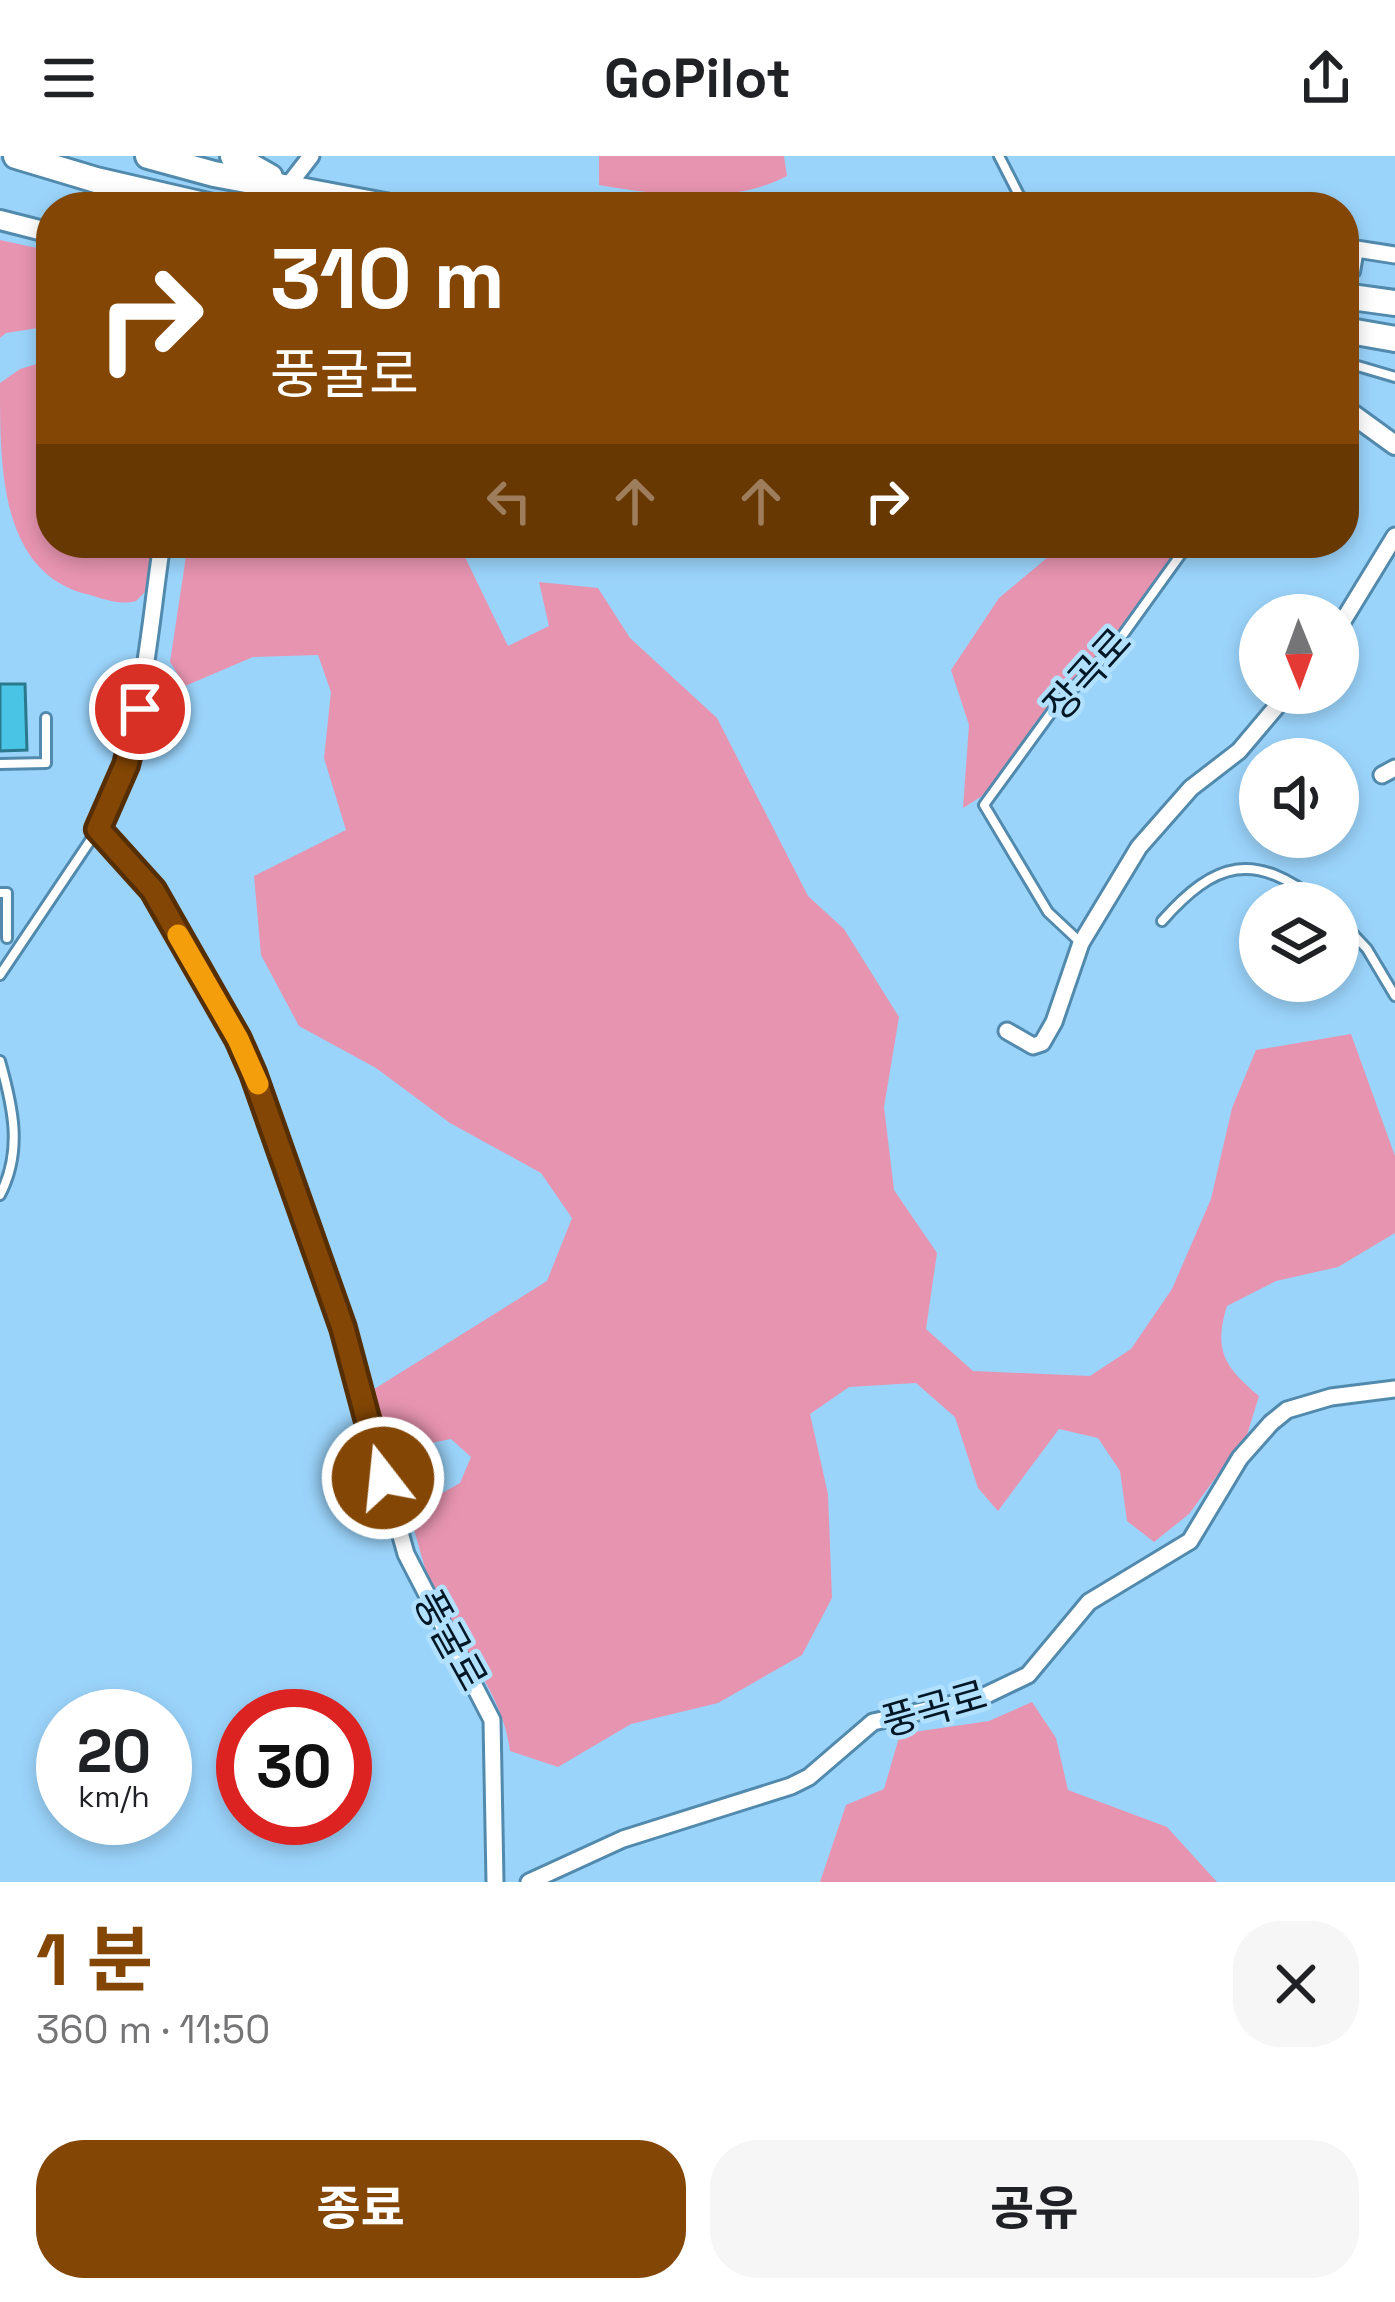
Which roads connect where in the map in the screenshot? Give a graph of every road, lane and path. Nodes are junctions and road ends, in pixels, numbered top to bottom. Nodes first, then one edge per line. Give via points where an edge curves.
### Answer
1 (16, 156) edge
2 (148, 156) edge
3 (233, 156) edge
4 (310, 156) edge
5 (999, 156) edge
6 (287, 187) junction
7 (148, 192) edge
8 (304, 192) edge
9 (1018, 192) edge
10 (0, 220) edge
11 (36, 229) edge
12 (1359, 248) edge
13 (1395, 255) edge
14 (1359, 288) edge
15 (1395, 303) edge
16 (1359, 333) edge
17 (1395, 339) edge
18 (1359, 366) edge
19 (1395, 377) edge
20 (1359, 419) edge
21 (1395, 445) edge
22 (1395, 536) edge
23 (160, 558) edge
24 (1178, 558) edge
25 (1359, 595) edge
26 (1270, 714) edge
27 (46, 718) dead end
28 (0, 764) edge
29 (98, 829) junction
30 (1290, 882) edge
31 (0, 893) edge
32 (1162, 921) dead end
33 (7, 938) dead end
34 (1359, 940) edge
35 (1081, 943) junction
36 (0, 975) edge
37 (1395, 996) edge
38 (1007, 1031) dead end
39 (0, 1061) edge
40 (0, 1195) edge
41 (1395, 1389) edge
42 (495, 1882) edge
43 (530, 1882) edge

1 - 7 main road
2 - 6 main road
3 - 6 main road
4 - 6 street
5 - 9 lane
6 - 8 main road
10 - 11 street
12 - 13 street
14 - 15 main road
16 - 17 main road
18 - 19 lane
20 - 21 street
22 - 25 street
23 - 29 street via 136,729
24 - 35 lane, 장곡로 via 984,806 1048,912
26 - 35 street via 1152,830
27 - 28 lane via 46,763
29 - 36 lane
29 - 42 street, 풍굴로 via 153,890 268,1109 343,1328 406,1554 492,1720
30 - 32 lane via 1233,868 1184,897
31 - 33 lane via 7,893
34 - 37 lane
35 - 38 street via 1042,1043
39 - 40 lane via 15,1143
41 - 43 street, 풍곡로 via 1305,1403 1271,1423 1190,1541 1102,1591 1039,1665 1009,1687 873,1722 791,1786 623,1839

